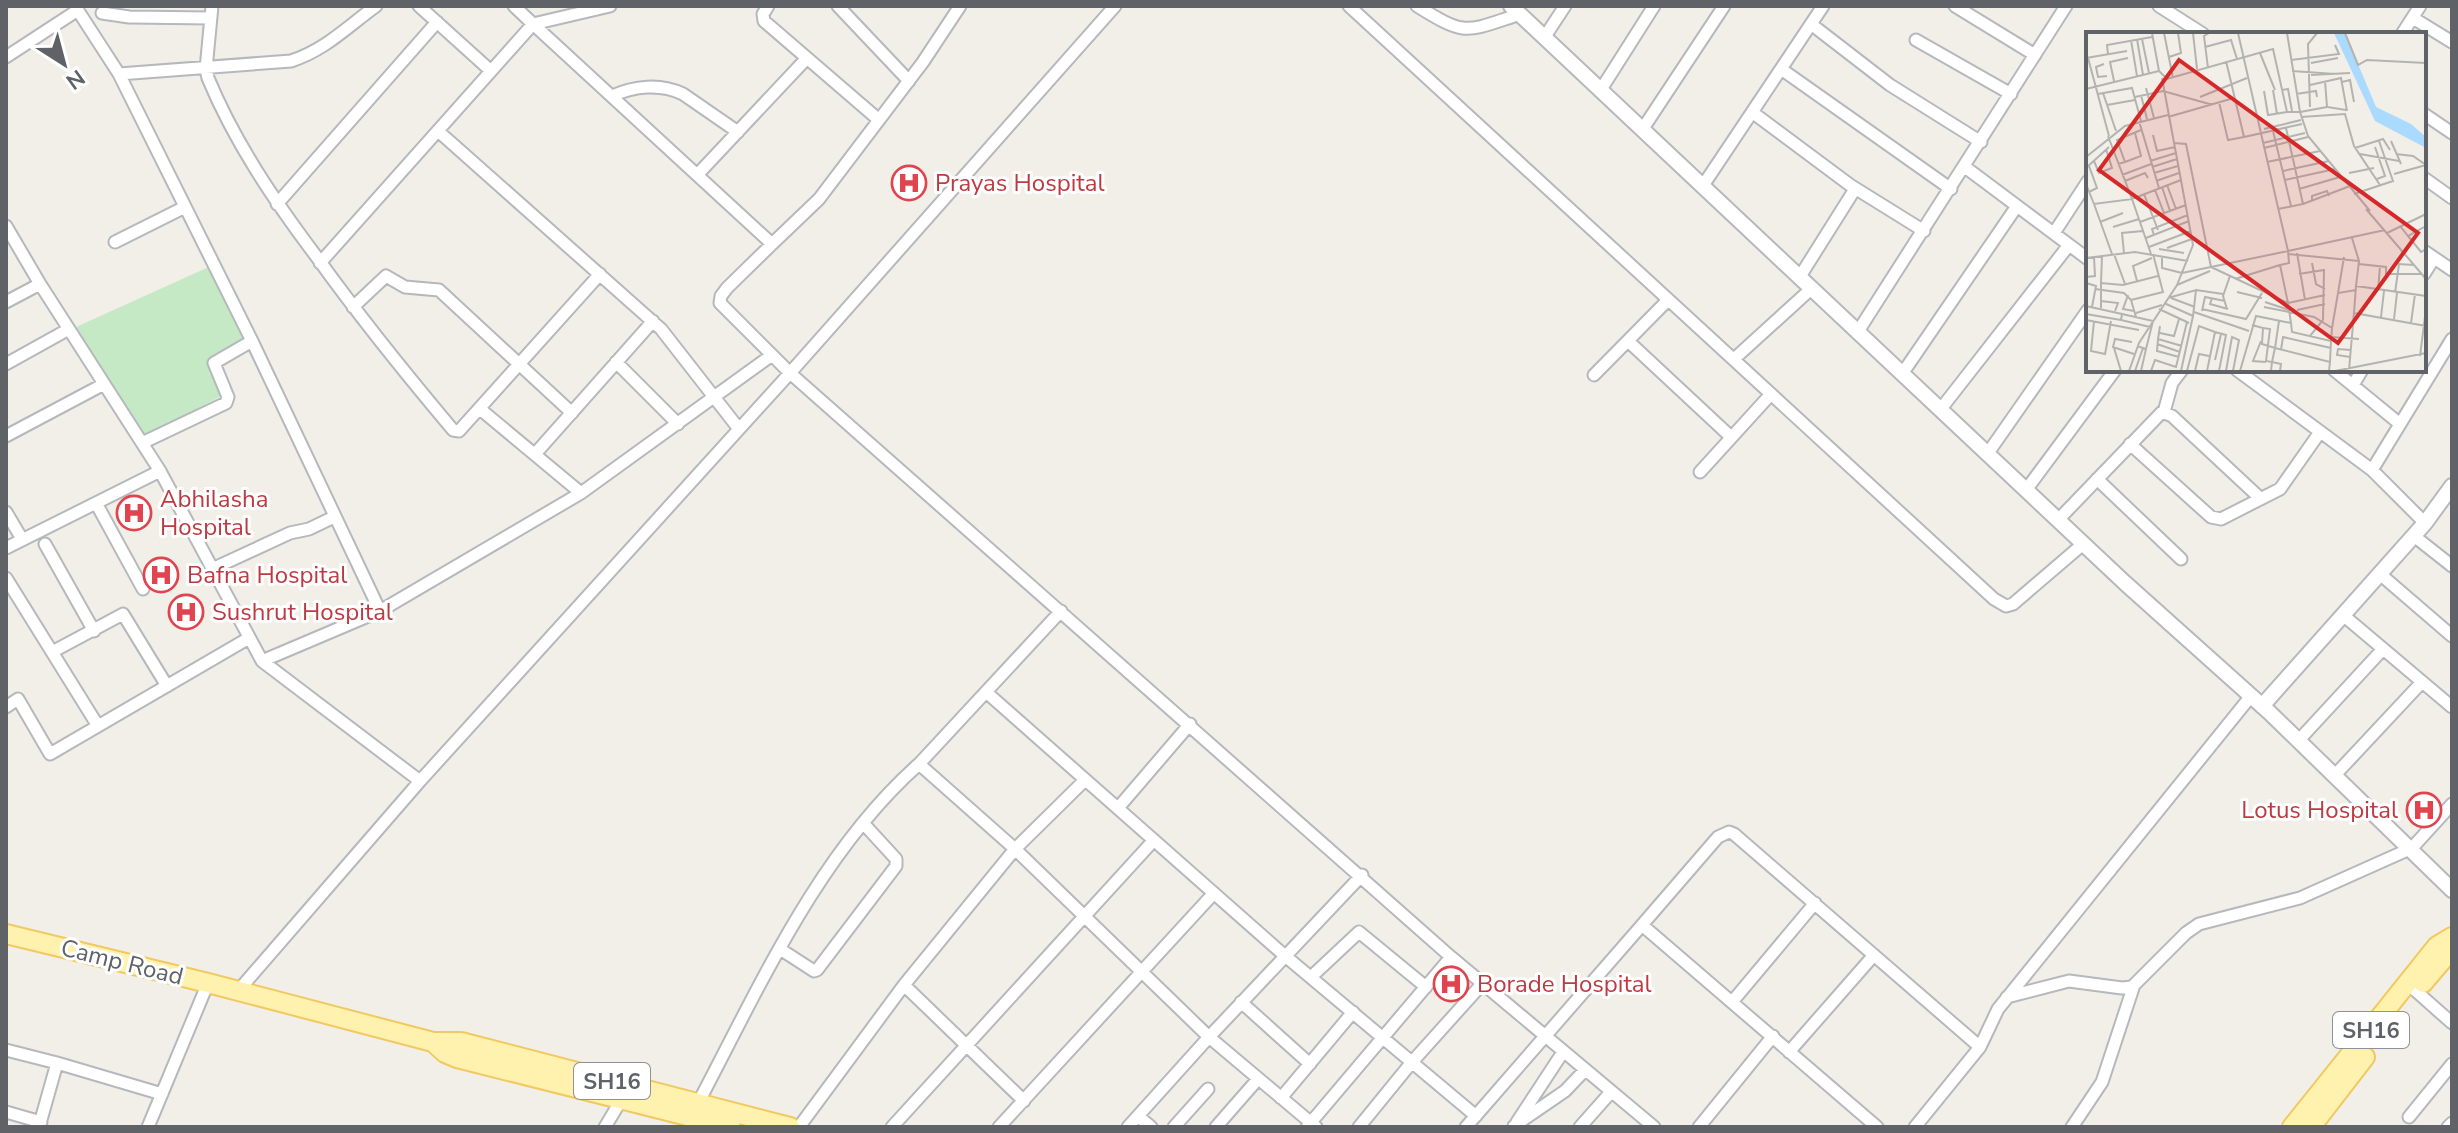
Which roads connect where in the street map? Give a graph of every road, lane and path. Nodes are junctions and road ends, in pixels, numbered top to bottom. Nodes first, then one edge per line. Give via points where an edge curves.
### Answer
1 (118, 6) edge
2 (376, 6) edge
3 (419, 6) edge
4 (514, 6) edge
5 (610, 6) edge
6 (768, 6) edge
7 (838, 6) edge
8 (960, 6) edge
9 (1115, 6) edge
10 (1349, 6) edge
11 (1417, 6) edge
12 (1565, 6) edge
13 (1654, 6) edge
14 (1724, 6) edge
15 (1823, 6) edge
16 (1955, 6) edge
17 (2066, 6) edge
18 (2159, 6) edge
19 (2420, 6) edge
20 (1515, 10) edge
21 (79, 12) edge
22 (212, 12) edge
23 (102, 13) junction
24 (2413, 18) junction
25 (437, 22) junction
26 (533, 24) junction
27 (1811, 24) junction
28 (2186, 29) edge
29 (2403, 32) edge
30 (1544, 38) junction
31 (1916, 40) dead end
32 (2452, 42) edge
33 (2035, 55) junction
34 (6, 57) edge
35 (807, 58) junction
36 (206, 69) junction
37 (1781, 69) junction
38 (491, 71) junction
39 (119, 74) junction
40 (909, 81) junction
41 (1600, 91) junction
42 (2011, 94) junction
43 (612, 96) junction
44 (1752, 112) junction
45 (2426, 115) edge
46 (879, 120) junction
47 (1642, 130) junction
48 (438, 131) junction
49 (738, 132) junction
50 (2452, 133) edge
51 (1981, 142) junction
52 (1965, 167) junction
53 (698, 174) junction
54 (2426, 179) edge
55 (2086, 185) edge
56 (1702, 187) junction
57 (1855, 189) junction
58 (1951, 189) junction
59 (2452, 198) edge
60 (277, 204) junction
61 (2017, 206) junction
62 (185, 207) junction
63 (6, 226) edge
64 (1924, 231) junction
65 (2054, 233) junction
66 (115, 242) dead end
67 (772, 244) junction
68 (2069, 245) junction
69 (2429, 254) edge
70 (2086, 258) edge
71 (320, 263) junction
72 (2452, 270) edge
73 (600, 274) junction
74 (1799, 278) junction
75 (40, 284) junction
76 (1811, 289) junction
77 (1668, 300) junction
78 (6, 302) edge
79 (353, 307) junction
80 (2086, 313) edge
81 (653, 321) junction
82 (69, 329) junction
83 (1857, 333) junction
84 (2452, 339) edge
85 (252, 341) junction
86 (1628, 341) junction
87 (772, 355) junction
88 (1734, 359) junction
89 (616, 362) junction
90 (6, 364) edge
91 (520, 365) junction
92 (2114, 372) edge
93 (2181, 372) edge
94 (2240, 372) edge
95 (2337, 372) edge
96 (2361, 372) edge
97 (790, 373) junction
98 (1902, 374) junction
99 (1594, 375) dead end
100 (104, 384) junction
101 (2353, 385) junction
102 (1771, 394) junction
103 (712, 397) junction
104 (480, 409) junction
105 (1940, 410) junction
106 (2164, 412) junction
107 (572, 413) junction
108 (678, 424) junction
109 (2400, 424) junction
110 (739, 429) junction
111 (2320, 432) junction
112 (6, 436) edge
113 (1731, 437) junction
114 (142, 443) junction
115 (2130, 444) junction
116 (1988, 453) junction
117 (535, 454) junction
118 (2372, 470) junction
119 (160, 471) junction
120 (1700, 472) dead end
121 (2097, 479) junction
122 (2452, 486) edge
123 (2026, 490) junction
124 (581, 493) junction
125 (2261, 499) junction
126 (96, 503) junction
127 (6, 512) edge
128 (334, 517) junction
129 (2058, 520) junction
130 (2425, 523) junction
131 (2414, 536) junction
132 (22, 539) junction
133 (45, 544) dead end
134 (2083, 544) junction
135 (6, 548) edge
136 (2181, 559) dead end
137 (2452, 566) edge
138 (212, 569) junction
139 (2380, 574) junction
140 (6, 578) edge
141 (143, 589) dead end
142 (380, 611) junction
143 (1061, 611) junction
144 (2343, 615) junction
145 (94, 631) junction
146 (2452, 636) edge
147 (249, 638) junction
148 (2383, 649) junction
149 (52, 652) junction
150 (262, 661) junction
151 (2422, 682) junction
152 (167, 686) junction
153 (986, 692) junction
154 (2256, 701) junction
155 (6, 707) edge
156 (2452, 707) edge
157 (1190, 724) junction
158 (98, 726) junction
159 (2299, 740) junction
160 (919, 764) junction
161 (2335, 775) junction
162 (1085, 780) junction
163 (420, 781) junction
164 (2452, 804) edge
165 (1118, 808) junction
166 (863, 823) junction
167 (1154, 840) junction
168 (2412, 848) junction
169 (1015, 849) junction
170 (1362, 875) junction
171 (2452, 890) edge
172 (1214, 893) junction
173 (1815, 903) junction
174 (1083, 915) junction
175 (1642, 925) junction
176 (6, 934) edge
177 (2452, 937) edge
178 (780, 949) junction
179 (2452, 949) edge
180 (1284, 955) junction
181 (1874, 955) junction
182 (1451, 957) junction
183 (1141, 972) junction
184 (1311, 977) junction
185 (208, 983) junction
186 (1483, 983) junction
187 (904, 985) junction
188 (2134, 985) junction
189 (1426, 987) junction
190 (2412, 987) junction
191 (238, 991) junction
192 (2007, 997) junction
193 (1241, 1002) junction
194 (1732, 1002) junction
195 (1353, 1012) junction
196 (2452, 1023) edge
197 (1546, 1036) junction
198 (1773, 1036) junction
199 (1209, 1037) junction
200 (1383, 1038) junction
201 (966, 1044) junction
202 (1980, 1047) junction
203 (6, 1050) edge
204 (1563, 1052) junction
205 (1789, 1052) junction
206 (1412, 1062) junction
207 (57, 1063) junction
208 (1310, 1064) junction
209 (2452, 1064) edge
210 (1585, 1070) junction
211 (1258, 1079) junction
212 (1208, 1089) dead end
213 (625, 1092) junction
214 (1611, 1092) junction
215 (162, 1094) junction
216 (1281, 1098) junction
217 (1024, 1101) junction
218 (695, 1110) junction
219 (6, 1112) edge
220 (1138, 1116) junction
221 (1476, 1116) junction
222 (2409, 1117) dead end
223 (40, 1124) edge
224 (1311, 1126) edge
225 (1514, 1126) edge
226 (1650, 1126) edge
227 (148, 1127) edge
228 (605, 1127) edge
229 (731, 1127) edge
230 (790, 1127) edge
231 (799, 1127) edge
232 (892, 1127) edge
233 (999, 1127) edge
234 (1128, 1127) edge
235 (1151, 1127) edge
236 (1174, 1127) edge
237 (1216, 1127) edge
238 (1359, 1127) edge
239 (1466, 1127) edge
240 (1580, 1127) edge
241 (1699, 1127) edge
242 (1877, 1127) edge
243 (1915, 1127) edge
244 (2072, 1127) edge
245 (2292, 1127) edge
246 (2311, 1127) edge

1 - 23 street
2 - 36 street via 310,55
3 - 25 street
4 - 26 street
5 - 26 street
6 - 35 street via 764,21
7 - 40 street
8 - 40 street
9 - 97 street
10 - 77 street
11 - 20 street via 1454,28 1473,30
12 - 30 street
13 - 41 street
14 - 47 street
15 - 27 street
16 - 33 street
17 - 33 street
18 - 28 street
19 - 24 street
20 - 30 street
21 - 23 street
21 - 34 street
21 - 39 street
22 - 23 street via 129,17
22 - 36 street
24 - 29 street
24 - 32 street
25 - 38 street
25 - 60 street
26 - 38 street
26 - 43 street
27 - 37 street
27 - 51 street via 1890,85
30 - 41 street
31 - 42 street
33 - 42 street
35 - 46 street
35 - 49 street
36 - 39 street
36 - 60 street via 248,160
37 - 44 street
37 - 58 street
38 - 48 street
39 - 62 street
40 - 46 street
41 - 47 street
42 - 51 street
43 - 49 street via 632,87 674,90
43 - 53 street
44 - 56 street
44 - 57 street
45 - 50 street
46 - 67 street via 819,199
47 - 56 street
48 - 71 street
48 - 73 street
49 - 53 street
51 - 52 street
52 - 58 street
52 - 61 street
53 - 67 street
54 - 59 street
55 - 65 street
56 - 74 street
57 - 64 street
57 - 74 street
58 - 64 street
60 - 71 street
61 - 65 street
61 - 98 street
62 - 66 street
62 - 85 street
63 - 75 street
64 - 83 street
65 - 68 street
67 - 87 street via 727,288 720,303
68 - 70 street
68 - 105 street
69 - 72 street
71 - 79 street
73 - 81 street
73 - 91 street
74 - 76 street
75 - 78 street
75 - 82 street
76 - 83 street
76 - 88 street
77 - 86 street
77 - 88 street
79 - 91 street via 386,276 405,287 436,289
79 - 104 street via 453,430 459,431
80 - 116 street
81 - 89 street
81 - 103 street
82 - 90 street
82 - 100 street
83 - 98 street
84 - 109 street
85 - 114 street via 214,363 226,403
85 - 128 street
86 - 99 street
86 - 113 street
87 - 97 street
87 - 103 street
88 - 102 street
89 - 107 street
89 - 108 street
91 - 104 street
91 - 107 street
92 - 123 street
93 - 106 street via 2170,387
94 - 111 street
95 - 101 street
96 - 101 street
97 - 110 street
97 - 143 street
98 - 105 street
100 - 112 street
100 - 114 street
101 - 109 street
102 - 113 street
102 - 134 street via 2006,606
103 - 108 street
103 - 110 street
104 - 117 street
105 - 116 street
106 - 115 street
106 - 125 street
107 - 117 street
108 - 124 street
109 - 118 street
110 - 163 street
111 - 118 street
111 - 125 street via 2286,483
113 - 120 street
114 - 119 street
115 - 121 street
115 - 125 street via 2216,519
116 - 123 street
117 - 124 street
118 - 130 street
119 - 126 street
119 - 138 street
121 - 129 street
121 - 136 street
122 - 130 street
123 - 129 street
124 - 142 street
126 - 132 street
126 - 141 street
127 - 132 street
128 - 138 street
128 - 142 street
129 - 134 street
130 - 131 street
131 - 137 street
131 - 139 street
132 - 135 street
133 - 145 street
134 - 154 street
138 - 147 street
139 - 144 street
139 - 146 street
140 - 149 street
142 - 150 street
143 - 153 street
143 - 157 street
144 - 148 street
144 - 154 street
145 - 149 street
145 - 152 street via 123,614
147 - 150 street
147 - 152 street
148 - 151 street
148 - 159 street
149 - 158 street
150 - 163 street
151 - 156 street
151 - 161 street
152 - 158 street
153 - 160 street
153 - 162 street
154 - 159 street
154 - 192 street
155 - 158 street via 18,699 50,754
157 - 165 street
157 - 170 street
159 - 161 street
160 - 166 street
160 - 169 street
161 - 168 street
162 - 165 street
162 - 169 street
163 - 191 street
164 - 168 street
165 - 167 street
166 - 178 street
166 - 178 street via 896,859 896,866 817,970
167 - 172 street
167 - 174 street
168 - 171 street
168 - 188 street via 2300,898 2199,924
169 - 174 street
169 - 187 street
170 - 180 street
170 - 182 street
172 - 180 street
172 - 183 street
173 - 175 street via 1729,832 1718,837
173 - 181 street
173 - 194 street
174 - 183 street
174 - 201 street
175 - 194 street
175 - 197 street
176 - 185 main road, Camp Road / SH16
177 - 190 main road, SH16 via 2437,946
178 - 218 street
179 - 190 main road, SH16
180 - 184 street
180 - 193 street
181 - 202 street
181 - 205 street
182 - 186 street
182 - 189 street
183 - 199 street
183 - 217 street
184 - 189 street via 1359,932
184 - 195 street
185 - 191 main road, Camp Road / SH16
185 - 215 street
186 - 197 street
186 - 206 street
187 - 201 street
187 - 231 street
188 - 192 street via 2069,981
188 - 244 street via 2102,1082
189 - 200 street
190 - 196 street
190 - 245 main road, SH16
190 - 246 main road, SH16
191 - 213 main road, SH16 via 433,1042 461,1042
192 - 202 street
193 - 199 street
193 - 208 street
194 - 198 street
195 - 200 street
195 - 208 street
197 - 204 street
197 - 221 street
198 - 205 street
198 - 241 street
199 - 211 street
199 - 220 street
200 - 206 street
200 - 224 street
201 - 217 street
201 - 232 street
202 - 243 street
203 - 207 street
204 - 210 street
204 - 225 street
205 - 242 street
206 - 221 street
206 - 238 street
207 - 215 street
207 - 223 street
208 - 216 street
209 - 222 street
210 - 214 street
210 - 225 street via 1565,1091
211 - 216 street
211 - 237 street
212 - 236 street
213 - 218 main road, SH16
213 - 228 street
214 - 226 street
214 - 240 street
215 - 227 street
216 - 224 street
217 - 233 street
218 - 229 main road, SH16
218 - 230 main road, SH16
219 - 223 street
220 - 234 street
220 - 235 street
221 - 239 street

